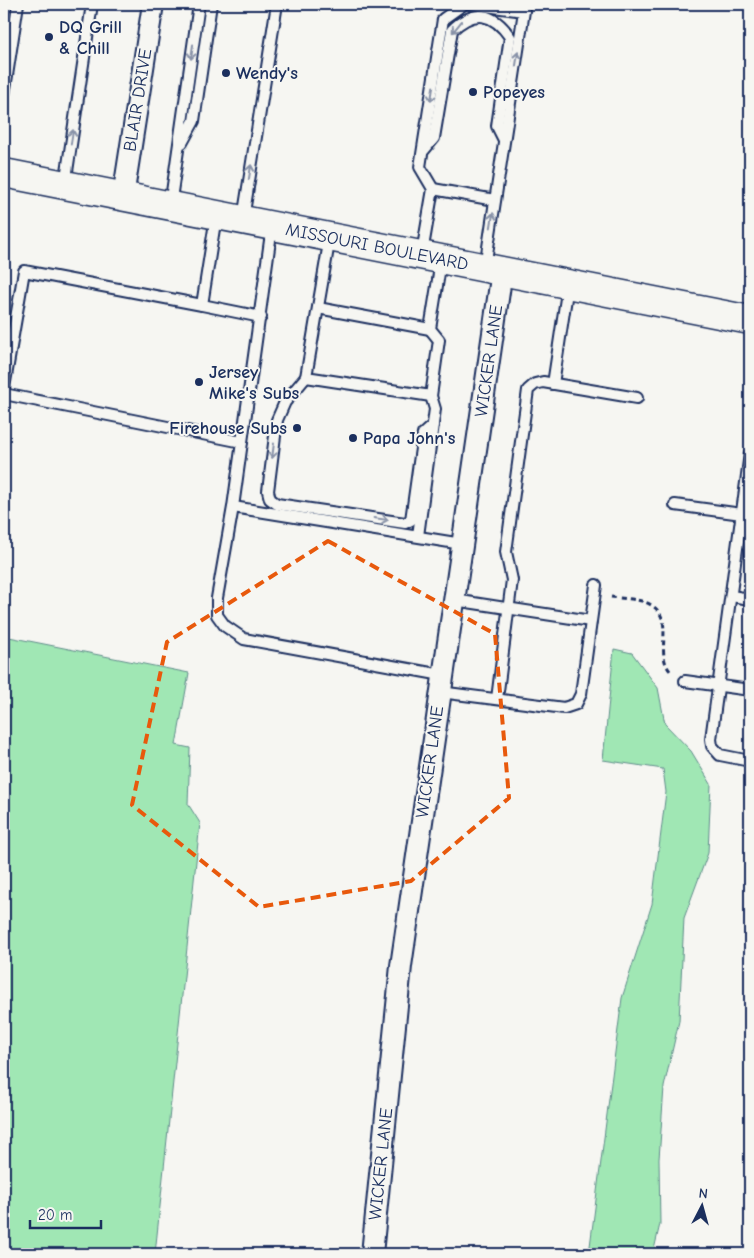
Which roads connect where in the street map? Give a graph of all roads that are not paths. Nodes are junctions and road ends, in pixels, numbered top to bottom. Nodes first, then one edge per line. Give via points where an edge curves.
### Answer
1 (18, 4) edge
2 (92, 4) edge
3 (153, 4) edge
4 (199, 4) edge
5 (211, 4) edge
6 (273, 4) edge
7 (277, 4) edge
8 (464, 4) edge
9 (470, 4) edge
10 (525, 8) edge
11 (275, 19) junction
12 (4, 96) edge
13 (504, 140) junction
14 (178, 150) junction
15 (424, 150) junction
16 (4, 173) edge
17 (65, 186) junction
18 (433, 189) junction
19 (124, 197) junction
20 (495, 200) junction
21 (170, 206) junction
22 (216, 215) junction
23 (243, 220) junction
24 (272, 226) junction
25 (330, 237) junction
26 (432, 258) junction
27 (493, 269) junction
28 (568, 284) junction
29 (202, 305) junction
30 (318, 308) junction
31 (261, 317) junction
32 (750, 320) edge
33 (430, 329) junction
34 (306, 377) junction
35 (553, 384) junction
36 (4, 388) edge
37 (4, 394) edge
38 (431, 396) junction
39 (637, 398) dead end
40 (433, 426) junction
41 (242, 442) junction
42 (750, 453) edge
43 (675, 505) dead end
44 (233, 507) junction
45 (742, 514) junction
46 (418, 536) junction
47 (462, 544) junction
48 (596, 590) road end
49 (731, 596) junction
50 (750, 598) edge
51 (454, 600) junction
52 (508, 609) junction
53 (591, 621) junction
54 (685, 681) road end
55 (441, 683) junction
56 (717, 685) junction
57 (750, 690) edge
58 (497, 699) junction
59 (750, 761) edge
60 (372, 1254) edge

1 - 12 lane
17 -> 2 lane
3 - 19 street, BLAIR DRIVE
4 -> 14 lane
5 - 14 lane via 194,120
6 - 11 lane
7 - 11 lane
8 -> 15 lane via 443,19
9 - 10 lane
13 -> 10 lane
23 -> 11 lane
13 -> 15 lane via 497,126 510,37 502,25 490,18 475,16 462,20 452,30 434,138
13 - 20 lane
14 - 21 lane
15 - 18 lane via 420,167
16 - 17 main road, MISSOURI BOULEVARD
17 - 19 main road, MISSOURI BOULEVARD
18 - 20 lane
18 - 26 lane
19 - 21 main road, MISSOURI BOULEVARD
27 -> 20 lane
21 - 22 main road, MISSOURI BOULEVARD
22 - 23 main road, MISSOURI BOULEVARD
22 - 29 lane
23 - 24 main road, MISSOURI BOULEVARD
24 - 25 main road, MISSOURI BOULEVARD
24 - 31 lane
25 - 26 main road, MISSOURI BOULEVARD
25 - 30 lane
26 - 27 main road, MISSOURI BOULEVARD
26 - 33 lane
27 - 28 main road, MISSOURI BOULEVARD
27 - 47 street, WICKER LANE
28 - 32 main road, MISSOURI BOULEVARD
28 - 35 lane
29 - 31 lane
29 - 36 lane via 24,271
30 - 33 lane
30 - 34 lane
31 - 41 lane
33 - 38 lane via 439,340
34 - 38 lane
34 -> 40 lane via 285,402 276,420 268,491 270,499 277,504 405,523 411,520 423,434
35 - 39 lane
35 - 52 lane via 535,384 528,390 526,399 506,552 512,580
37 - 41 lane
38 - 40 lane via 435,409
40 - 46 lane
41 - 44 lane
42 - 45 lane
43 - 45 lane
44 - 46 lane
44 - 55 lane via 217,598 217,614 232,633 244,639
45 - 49 lane
46 - 47 lane
47 - 51 street, WICKER LANE
48 - 53 lane
49 - 50 lane
49 - 56 lane
51 - 52 lane
51 - 55 street, WICKER LANE
52 - 53 lane
52 - 58 lane
53 - 58 lane via 581,694 576,704 564,708
54 - 56 lane
55 - 58 lane
55 - 60 street, WICKER LANE via 401,966
56 - 57 lane
56 - 59 lane via 712,746 720,755

